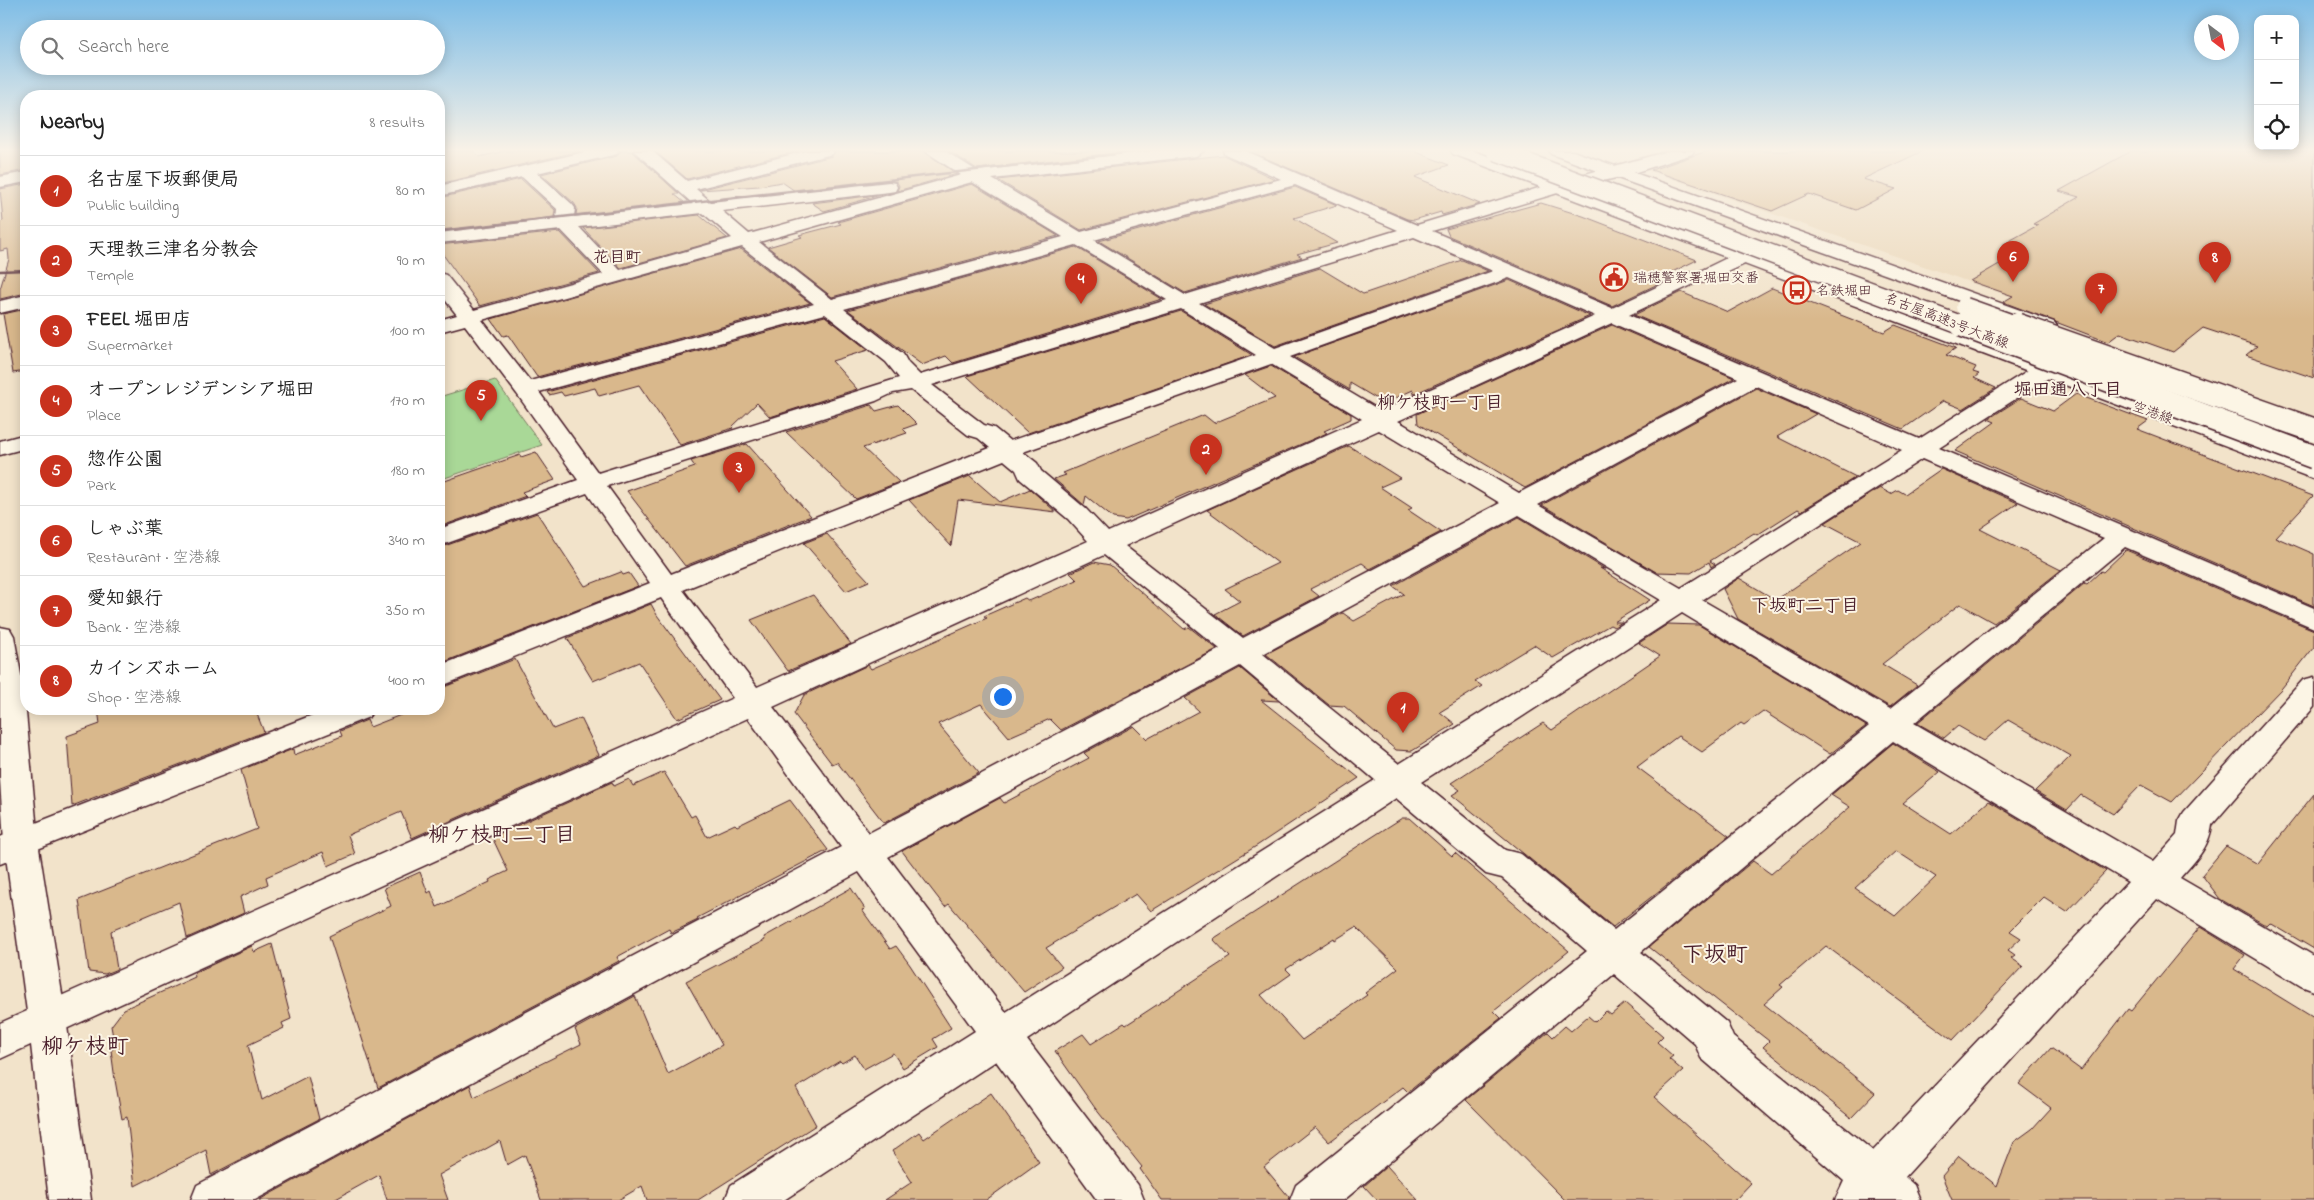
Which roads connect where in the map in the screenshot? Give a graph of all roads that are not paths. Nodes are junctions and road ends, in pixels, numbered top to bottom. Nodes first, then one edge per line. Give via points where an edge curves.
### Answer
1 (565, 207) edge
2 (715, 207) edge
3 (866, 207) edge
4 (1028, 207) edge
5 (1197, 207) edge
6 (1362, 207) edge
7 (1491, 207) edge
8 (1605, 207) edge
9 (1646, 207) edge
10 (1684, 207) edge
11 (1713, 207) edge
12 (707, 208) junction
13 (565, 224) junction
14 (1414, 230) junction
15 (445, 237) edge
16 (1082, 239) junction
17 (746, 241) junction
18 (1742, 258) junction
19 (1512, 271) junction
20 (616, 277) junction
21 (445, 287) edge
22 (1183, 300) junction
23 (20, 302) edge
24 (832, 306) junction
25 (0, 307) edge
26 (1614, 315) junction
27 (469, 318) junction
28 (445, 324) edge
29 (2091, 342) junction
30 (1985, 349) junction
31 (1276, 355) junction
32 (2067, 356) junction
33 (2045, 371) junction
34 (1757, 377) junction
35 (917, 383) junction
36 (525, 389) junction
37 (1379, 419) junction
38 (2314, 422) edge
39 (2314, 430) edge
40 (20, 443) edge
41 (2314, 445) edge
42 (0, 448) edge
43 (1922, 449) junction
44 (1007, 450) junction
45 (2314, 457) edge
46 (2314, 472) edge
47 (592, 484) junction
48 (1519, 504) junction
49 (445, 536) edge
50 (2121, 537) junction
51 (1105, 543) junction
52 (666, 586) junction
53 (1682, 600) junction
54 (2314, 619) edge
55 (0, 636) edge
56 (1242, 652) junction
57 (445, 675) edge
58 (2314, 687) edge
59 (12, 690) edge
60 (754, 701) junction
61 (343, 715) edge
62 (1892, 725) junction
63 (1396, 782) junction
64 (11, 847) edge
65 (865, 852) junction
66 (2157, 881) junction
67 (1614, 952) junction
68 (2314, 975) edge
69 (48, 1019) junction
70 (1002, 1035) junction
71 (0, 1041) edge
72 (1876, 1193) edge
73 (70, 1200) edge
74 (212, 1200) edge
75 (746, 1200) edge
76 (1123, 1200) edge
77 (1311, 1200) edge

1 - 13 main road
2 - 12 main road
3 - 17 main road
4 - 16 main road
5 - 16 main road
6 - 14 main road
7 - 14 main road
8 - 18 main road, 空港線
9 - 45 main road, 名古屋高速3号大高線, bridge
10 - 39 main road, 名古屋高速3号大高線, bridge
11 - 29 main road
12 - 13 main road
12 - 17 main road
13 - 15 main road
13 - 20 main road
14 - 19 main road
14 - 22 main road
16 - 22 main road
16 - 24 main road
17 - 20 main road
17 - 24 main road
18 - 26 main road via 1700,278 1693,277
18 - 30 main road, 空港線
19 - 26 main road
19 - 31 main road
20 - 27 main road
21 - 27 main road
22 - 31 main road
22 - 35 main road
23 - 25 main road
24 - 35 main road via 895,359 898,366
24 - 36 main road
26 - 34 main road
26 - 37 main road
27 - 28 main road
27 - 36 main road
29 - 32 main road
29 - 38 main road
30 - 32 main road
30 - 33 main road, 空港線
31 - 37 main road
31 - 44 main road
32 - 33 main road
32 - 41 main road
33 - 43 main road
33 - 46 main road, 空港線
34 - 43 main road
34 - 48 main road
35 - 44 main road via 935,400
35 - 47 main road via 872,393
36 - 47 main road
37 - 48 main road
37 - 51 main road
40 - 42 main road
43 - 50 main road
43 - 53 main road
44 - 51 main road
44 - 52 main road
47 - 49 main road
47 - 52 main road
48 - 53 main road
48 - 56 main road
50 - 54 main road
50 - 62 main road
51 - 56 main road
51 - 60 main road
52 - 57 main road
52 - 60 main road
53 - 62 main road
53 - 63 main road
55 - 59 main road
56 - 63 main road
56 - 65 main road
58 - 66 main road via 2196,821 2193,840
59 - 64 main road
60 - 65 main road
60 - 69 main road
61 - 64 main road
62 - 66 main road
62 - 67 main road
63 - 67 main road via 1498,864 1509,864
63 - 70 main road
64 - 69 main road
65 - 70 main road
65 - 74 main road
66 - 68 main road
66 - 72 main road via 2140,892
67 - 72 main road via 1713,1034 1715,1046
67 - 77 main road
69 - 71 main road
69 - 73 main road
70 - 75 main road
70 - 76 main road

